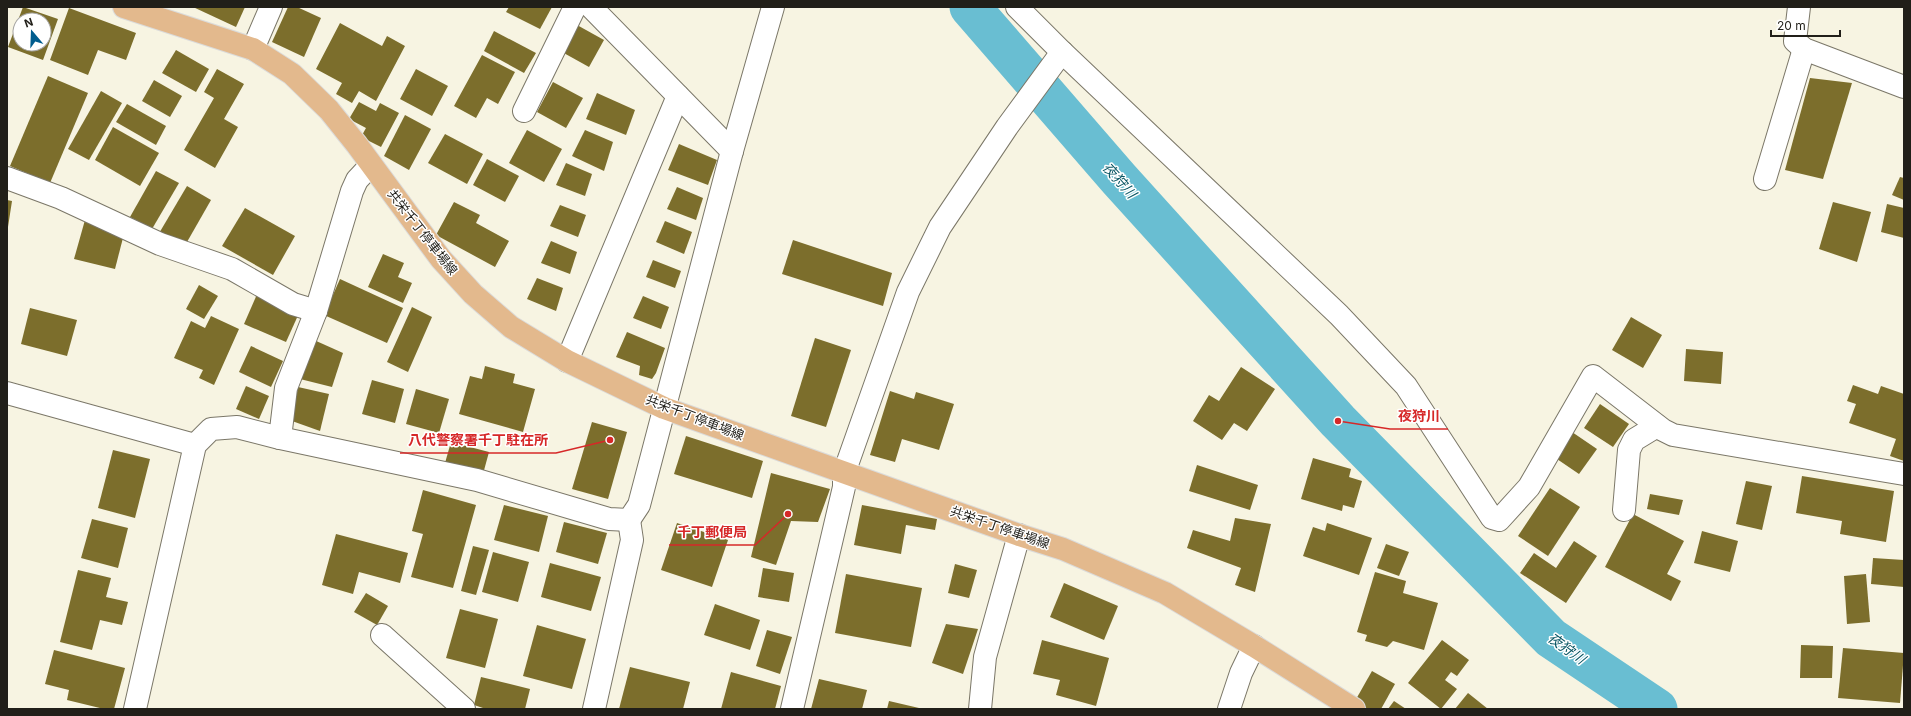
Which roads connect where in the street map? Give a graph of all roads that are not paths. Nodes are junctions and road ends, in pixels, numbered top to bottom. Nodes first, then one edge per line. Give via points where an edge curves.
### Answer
1 (125, 7) edge
2 (271, 7) edge
3 (575, 7) edge
4 (591, 7) edge
5 (773, 7) edge
6 (1017, 7) edge
7 (1799, 7) edge
8 (252, 49) junction
9 (1804, 49) junction
10 (1059, 56) junction
11 (1904, 87) edge
12 (678, 96) junction
13 (524, 111) dead end
14 (732, 151) junction
15 (371, 165) junction
16 (7, 178) edge
17 (1765, 179) dead end
18 (316, 312) junction
19 (567, 361) junction
20 (7, 393) edge
21 (664, 408) junction
22 (1657, 426) junction
23 (280, 438) junction
24 (195, 445) junction
25 (844, 473) junction
26 (1904, 474) edge
27 (1624, 510) dead end
28 (629, 520) junction
29 (1019, 535) junction
30 (382, 635) dead end
31 (1254, 646) junction
32 (1351, 708) edge
33 (135, 709) edge
34 (464, 709) edge
35 (594, 709) edge
36 (792, 709) edge
37 (980, 709) edge
38 (1229, 709) edge

1 - 8 main road, 共栄千丁停車場線
2 - 8 street
3 - 13 street
4 - 12 street
5 - 14 street
6 - 10 street
7 - 9 street via 1794,41
8 - 15 main road, 共栄千丁停車場線 via 292,74 303,84 329,110
9 - 11 street
9 - 17 street
10 - 22 street via 1339,315 1406,386 1492,518 1499,520 1529,487 1593,376
10 - 25 street via 1007,127 940,227 908,292
12 - 14 street
12 - 19 street
14 - 21 street
15 - 18 street via 357,180 352,191
15 - 19 main road, 共栄千丁停車場線 via 441,259 473,294 511,327
16 - 18 street via 61,198 160,244 232,268 293,304
18 - 23 street via 286,388
19 - 21 main road, 共栄千丁停車場線
20 - 24 street
21 - 25 main road, 共栄千丁停車場線
21 - 28 street via 639,505
22 - 26 street via 1673,435
22 - 27 street via 1634,440 1629,450
23 - 24 street via 237,427 210,429
23 - 28 street via 477,480 609,519
24 - 33 street
25 - 29 main road, 共栄千丁停車場線
25 - 36 street via 844,487
28 - 35 street via 632,540
29 - 31 main road, 共栄千丁停車場線 via 1063,549 1165,593
29 - 37 street via 985,657
30 - 34 street
31 - 32 main road, 共栄千丁停車場線
31 - 38 street via 1241,673

